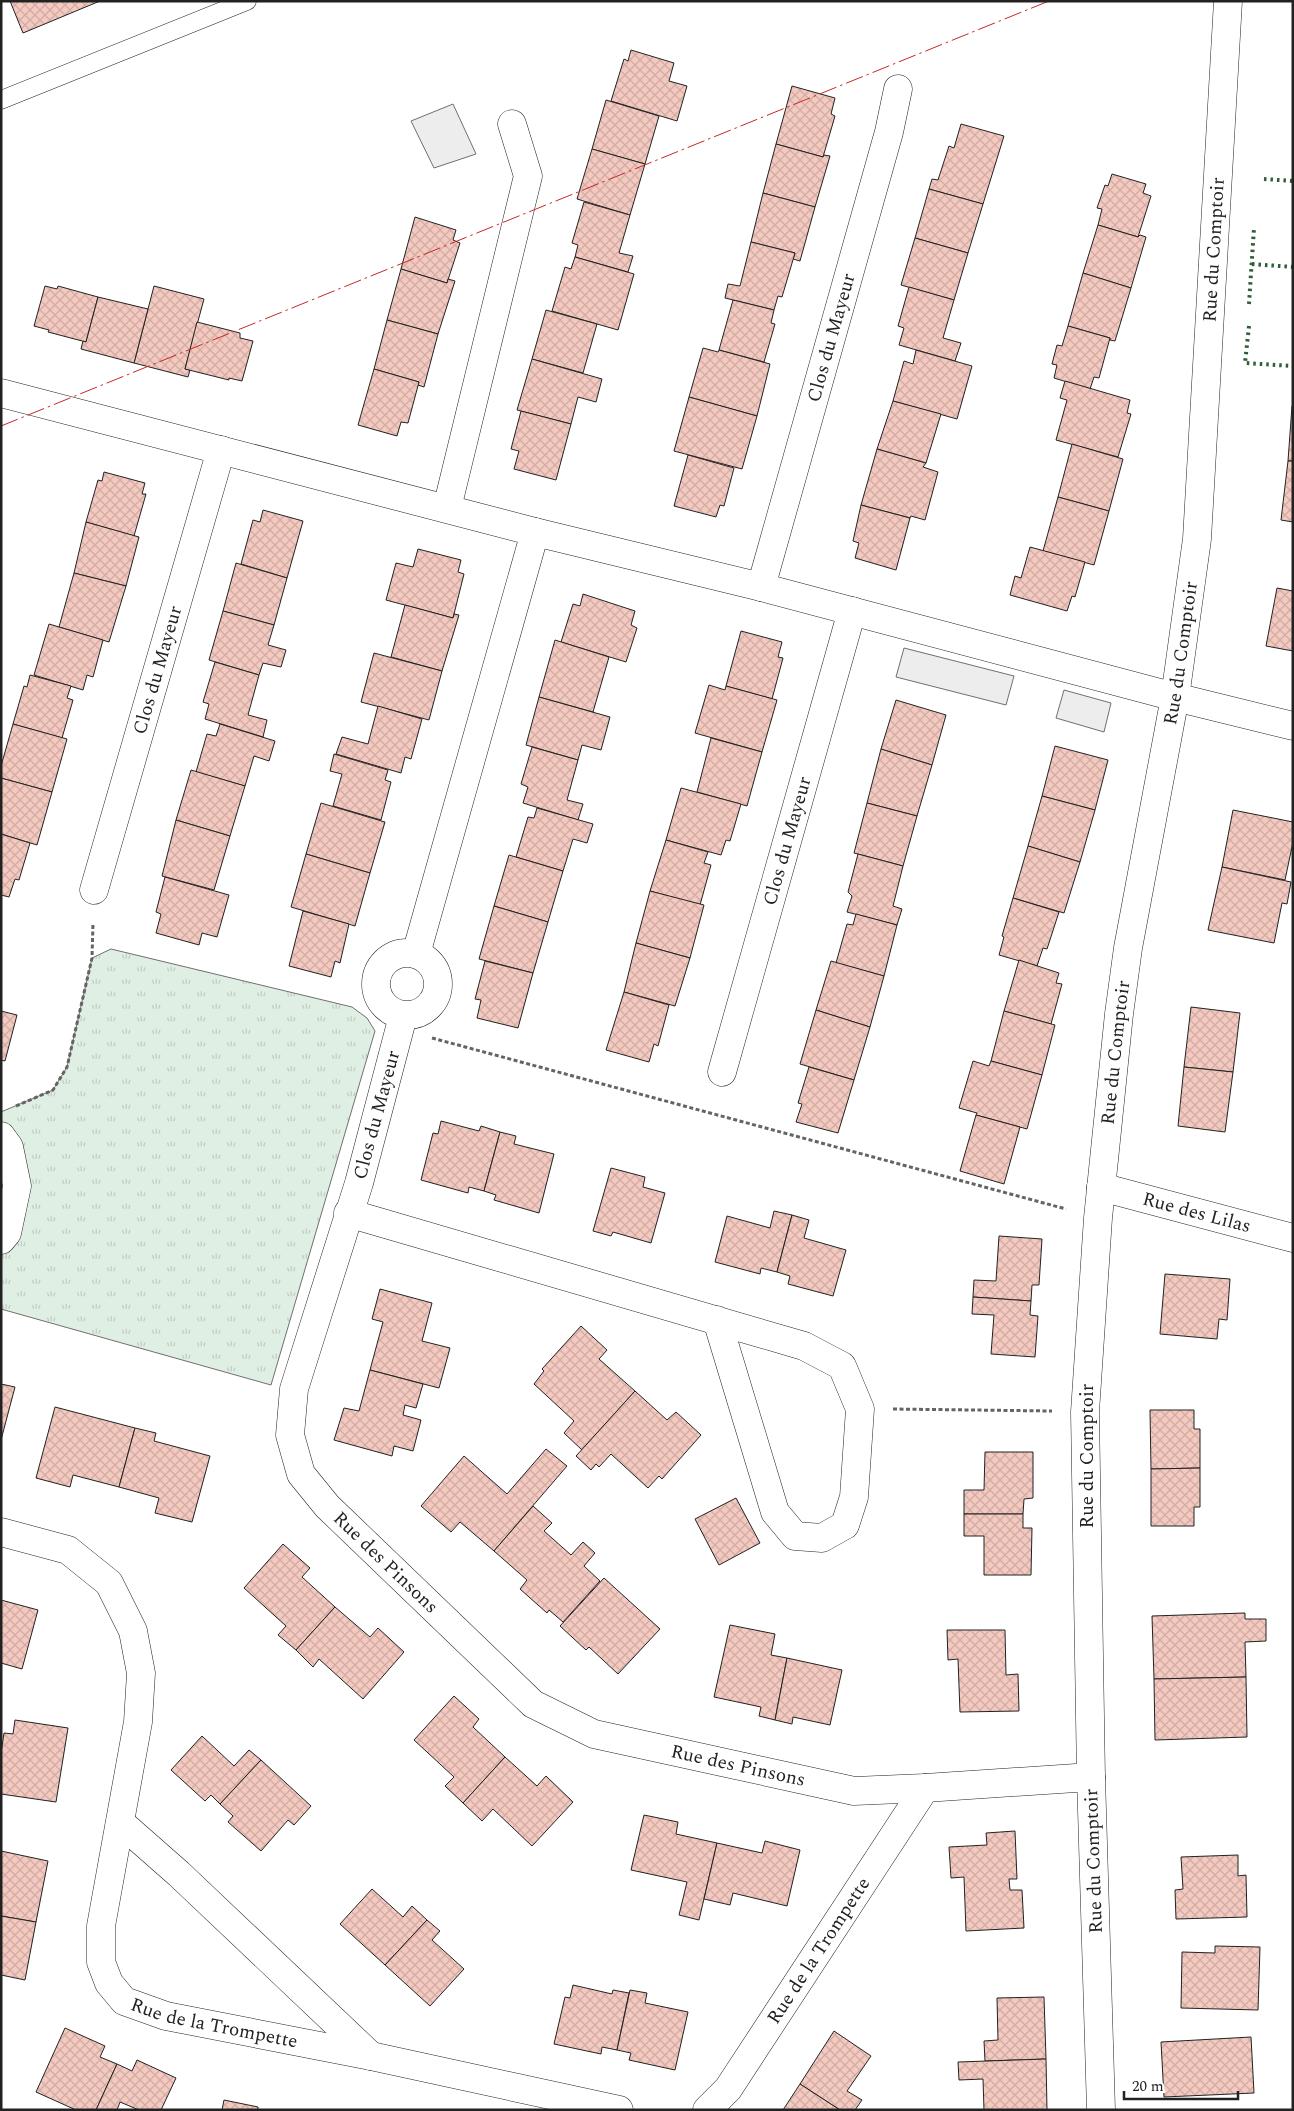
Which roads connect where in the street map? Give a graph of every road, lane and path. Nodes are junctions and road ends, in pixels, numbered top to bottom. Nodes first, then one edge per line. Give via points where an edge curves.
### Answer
1 (246, 1) edge
2 (1228, 1) edge
3 (898, 89) dead end
4 (1, 100) edge
5 (512, 124) dead end
6 (1, 393) edge
7 (221, 450) junction
8 (447, 508) junction
9 (535, 532) junction
10 (761, 587) junction
11 (852, 611) junction
12 (1175, 697) junction
13 (1293, 726) edge
14 (94, 890) joint
15 (416, 954) junction
16 (402, 1023) junction
17 (722, 1072) dead end
18 (8, 1109) dead end
19 (1, 1136) edge
20 (1101, 1186) junction
21 (348, 1214) junction
22 (1098, 1218) junction
23 (1293, 1238) edge
24 (1, 1240) edge
25 (717, 1320) junction
26 (860, 1408) junction
27 (1085, 1412) junction
28 (1, 1532) edge
29 (1091, 1777) junction
30 (925, 1788) junction
31 (121, 1823) junction
32 (371, 2056) junction
33 (619, 2110) edge
34 (707, 2110) edge
35 (1101, 2110) edge

1 - 4 lane
2 - 12 street, Rue du Comptoir via 1197,539
3 - 10 street, Clos du Mayeur via 889,132
5 - 8 street via 528,176
6 - 7 street
7 - 8 street
7 - 14 street, Clos du Mayeur
8 - 9 street
9 - 10 street
9 - 15 street
10 - 11 street
11 - 12 street
11 - 17 street, Clos du Mayeur
12 - 13 street
12 - 20 street, Rue du Comptoir via 1128,948
14 - 18 path via 92,958 67,1066 53,1090
15 - 16 street via 434,966 437,990 431,1004
15 - 16 street via 409,952 388,958 376,976 378,997
16 - 21 street, Clos du Mayeur
16 - 22 path
19 - 24 street via 9,1147 17,1186 7,1234
20 - 22 street, Rue du Comptoir
20 - 23 street, Rue des Lilas
21 - 25 street
21 - 30 street, Rue des Pinsons via 294,1389 290,1435 301,1474 327,1506 533,1704 594,1734 854,1791
22 - 27 street, Rue du Comptoir
25 - 26 street via 804,1346 842,1366
25 - 26 street via 775,1512 795,1536 822,1538 845,1525 854,1497
26 - 27 path
27 - 29 street, Rue du Comptoir
28 - 31 street, Rue de la Trompette via 68,1550 109,1583 133,1631 141,1673 138,1722
29 - 30 street, Rue des Pinsons
29 - 35 street, Rue du Comptoir
30 - 34 street, Rue de la Trompette via 728,2089
31 - 32 street
31 - 32 street, Rue de la Trompette via 101,1926 101,1962 109,1983 124,2001 166,2016
32 - 33 street, Rue de la Trompette

